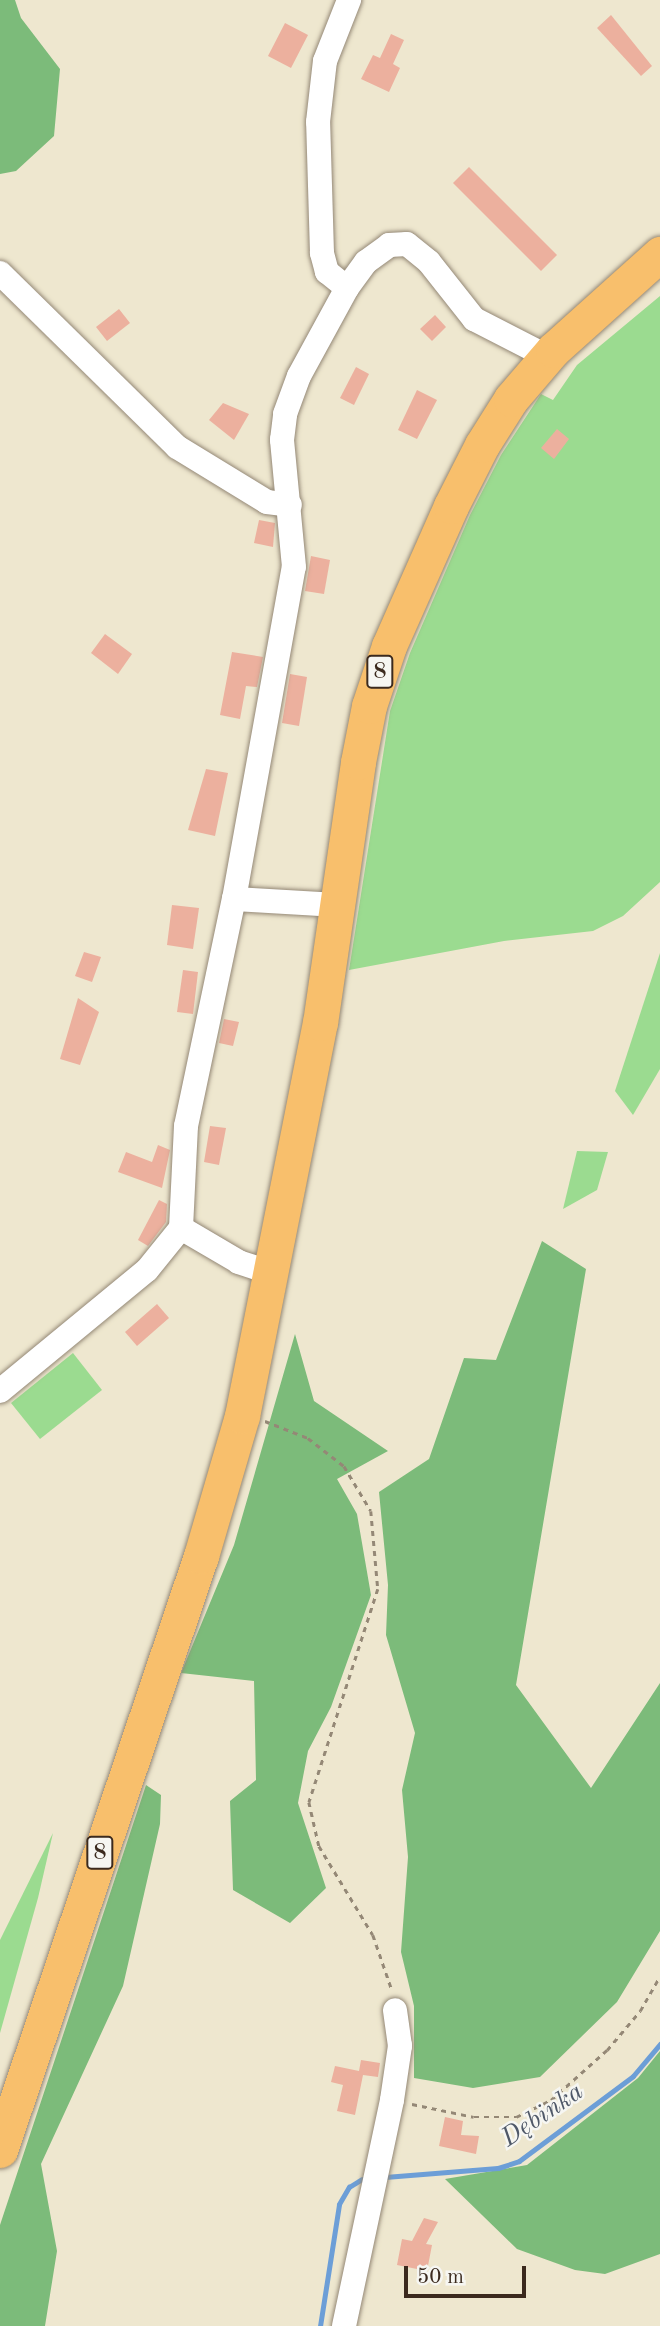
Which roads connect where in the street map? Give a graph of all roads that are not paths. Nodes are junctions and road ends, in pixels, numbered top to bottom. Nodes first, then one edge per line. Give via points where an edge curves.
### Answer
1 (349, 0) edge
2 (660, 254) edge
3 (0, 273) edge
4 (347, 288) junction
5 (546, 356) junction
6 (290, 505) junction
7 (234, 899) junction
8 (338, 905) junction
9 (181, 1228) junction
10 (272, 1273) junction
11 (0, 1391) edge
12 (395, 2010) road end
13 (0, 2150) edge
14 (344, 2326) edge

1 - 4 street via 325,61 318,122 323,253 327,272
2 - 5 highway, 8
3 - 6 street via 177,447 256,496
4 - 5 street via 377,251 407,244 429,262 474,319
4 - 6 street via 299,376 285,414 282,440
5 - 8 highway, 8 via 481,444 389,646 369,706
6 - 7 street via 295,567
7 - 8 street
7 - 9 street via 186,1126
8 - 10 highway, 8
9 - 10 street via 239,1262
9 - 11 street via 147,1270
10 - 13 highway, 8 via 242,1416 201,1556
12 - 14 street via 400,2046 392,2100

